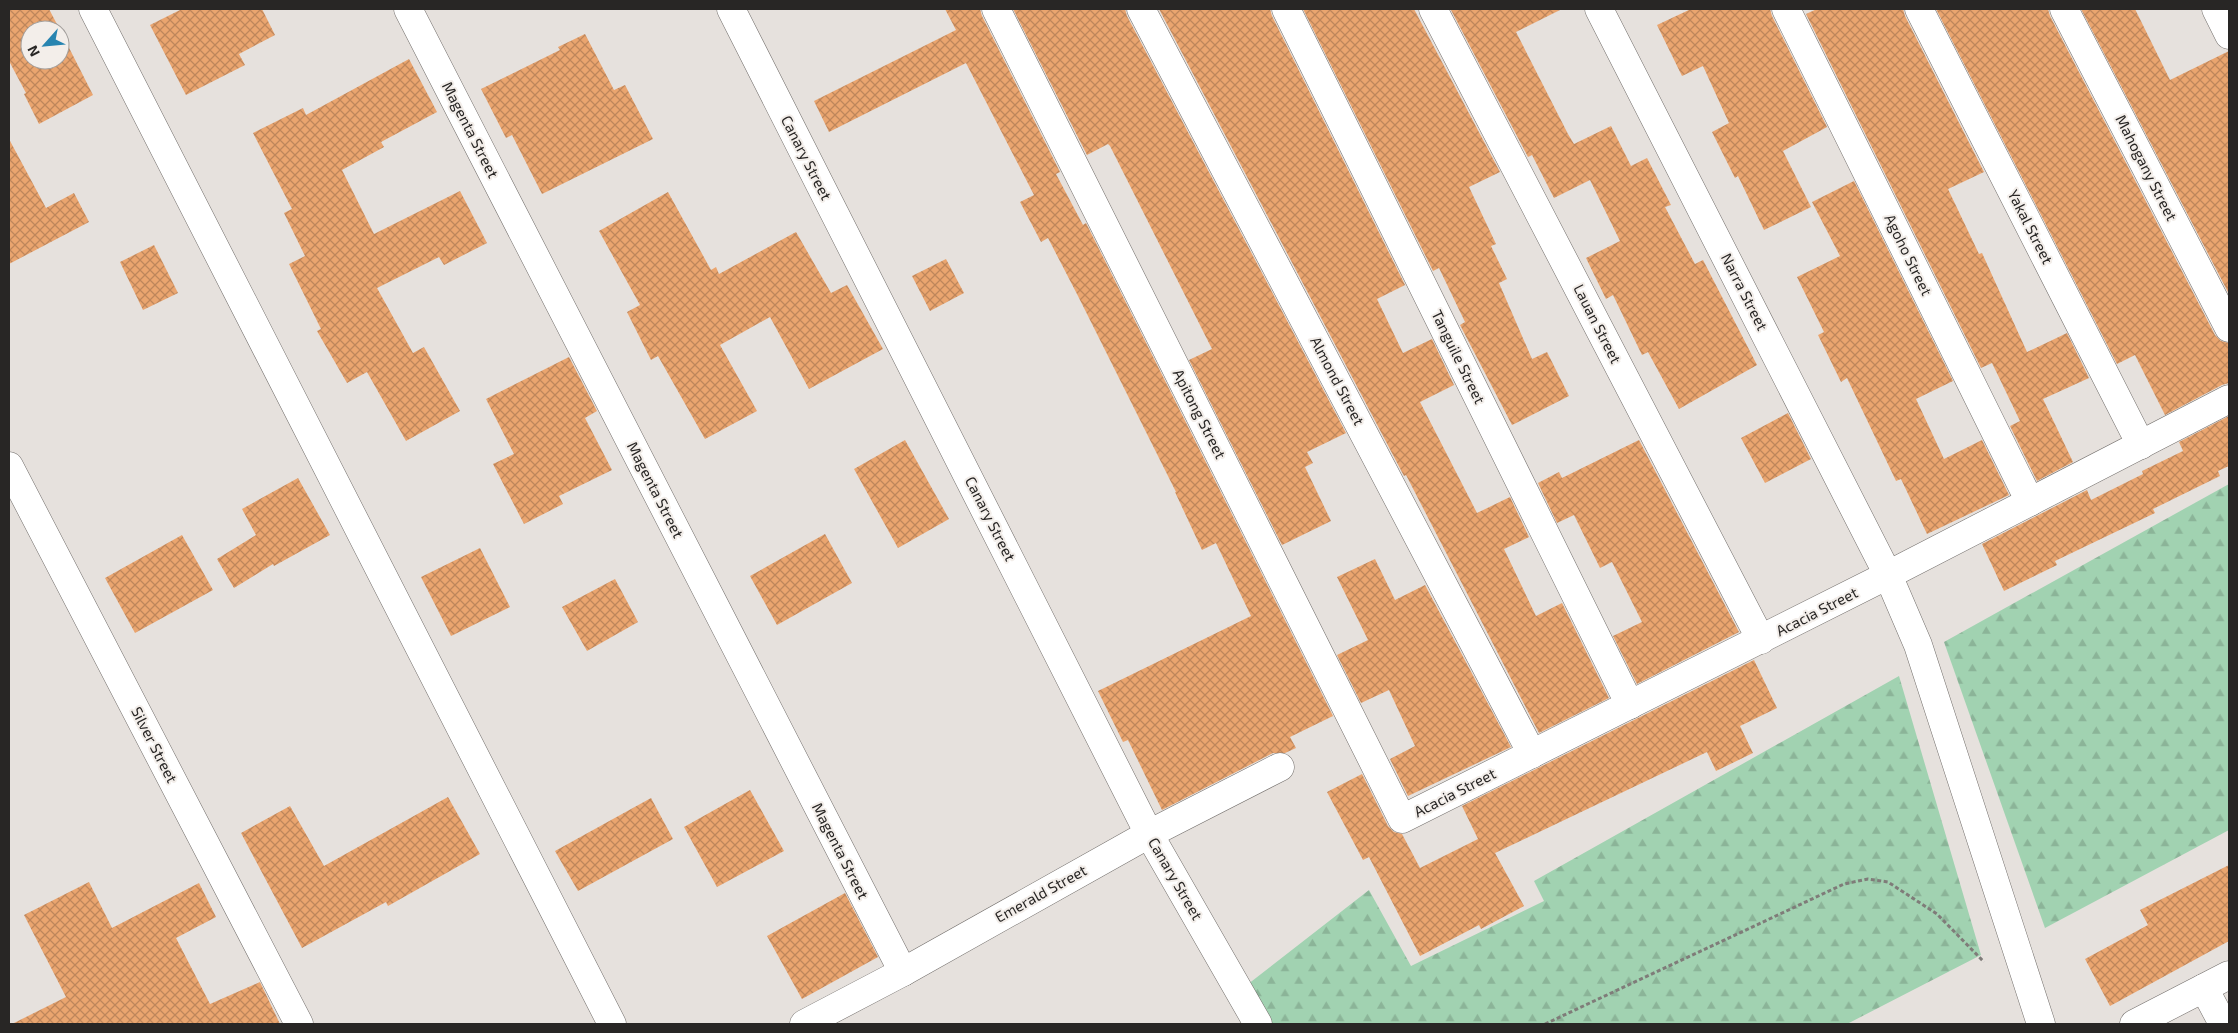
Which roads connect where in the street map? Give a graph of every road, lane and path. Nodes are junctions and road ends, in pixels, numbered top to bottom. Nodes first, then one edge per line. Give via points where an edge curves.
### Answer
1 (93, 9) edge
2 (408, 9) edge
3 (731, 9) edge
4 (996, 9) edge
5 (1141, 9) edge
6 (1286, 9) edge
7 (1434, 9) edge
8 (1599, 9) edge
9 (1786, 9) edge
10 (1920, 9) edge
11 (2064, 9) edge
12 (2216, 9) edge
13 (2229, 35) edge
14 (2229, 328) edge
15 (2229, 399) edge
16 (2141, 445) junction
17 (9, 466) edge
18 (2030, 502) junction
19 (1888, 576) junction
20 (1761, 640) junction
21 (1630, 705) junction
22 (1532, 754) junction
23 (1280, 767) dead end
24 (1402, 819) joint
25 (1149, 834) junction
26 (1988, 966) dead end
27 (903, 972) junction
28 (2229, 975) edge
29 (2204, 988) junction
30 (299, 1024) edge
31 (612, 1024) edge
32 (804, 1024) edge
33 (1258, 1024) edge
34 (1545, 1024) edge
35 (2041, 1024) edge
36 (2134, 1024) edge
37 (2223, 1024) edge

1 - 31 street
2 - 27 street, Magenta Street
3 - 25 street, Canary Street
4 - 24 street, Apitong Street
5 - 22 street, Almond Street
6 - 21 street, Tanguile Street
7 - 20 street, Lauan Street
8 - 19 street, Narra Street
9 - 18 street, Agoho Street
10 - 16 street, Yakal Street
11 - 14 street, Mahogany Street
12 - 13 street
15 - 16 street, Acacia Street
16 - 18 street, Acacia Street
17 - 30 street, Silver Street
18 - 19 street, Acacia Street
19 - 20 street, Acacia Street
19 - 35 street, Narra Street via 1918,645
20 - 21 street, Acacia Street
21 - 22 street, Acacia Street
22 - 24 street, Acacia Street
23 - 25 street, Emerald Street
25 - 27 street, Emerald Street
25 - 33 street, Canary Street
26 - 34 path via 1937,914 1911,895 1888,882 1868,880 1844,884
27 - 32 street, Emerald Street
28 - 29 street
29 - 36 street
29 - 37 street

